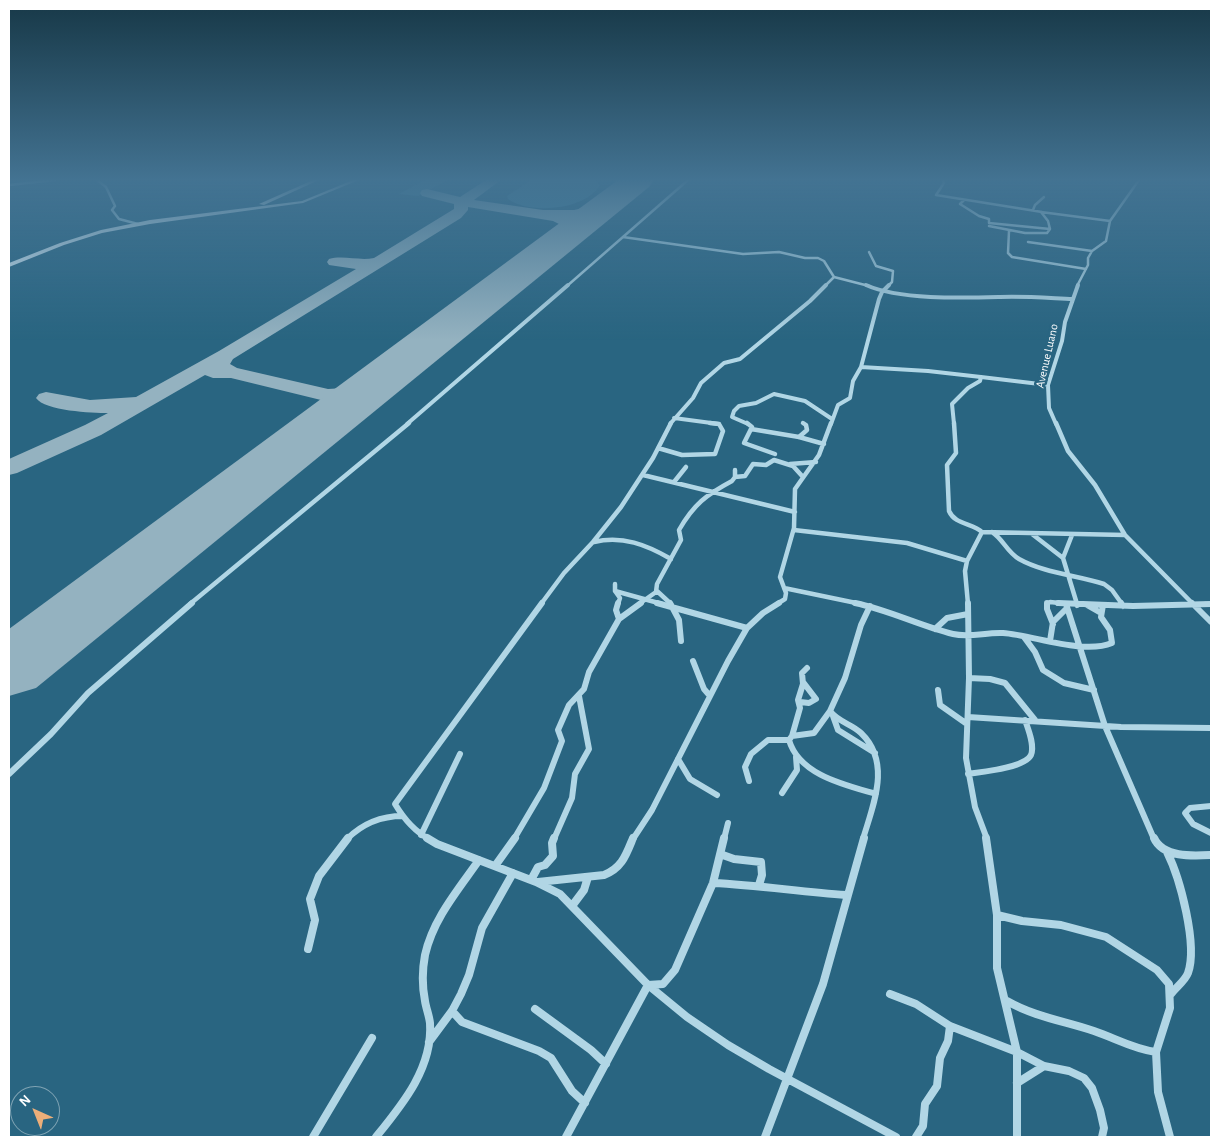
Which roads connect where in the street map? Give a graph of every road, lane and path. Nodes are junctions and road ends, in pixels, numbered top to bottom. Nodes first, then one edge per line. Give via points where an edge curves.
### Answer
1 (102, 233) edge
2 (627, 233) edge
3 (1009, 233) edge
4 (1108, 233) edge
5 (623, 237) junction
6 (1028, 242) dead end
7 (1092, 251) junction
8 (869, 252) dead end
9 (9, 264) edge
10 (1086, 269) junction
11 (834, 278) junction
12 (882, 292) junction
13 (1073, 300) junction
14 (861, 367) junction
15 (981, 377) junction
16 (1048, 384) junction
17 (673, 418) junction
18 (832, 419) junction
19 (803, 423) dead end
20 (751, 429) junction
21 (799, 437) junction
22 (824, 444) junction
23 (658, 448) junction
24 (775, 454) dead end
25 (816, 462) junction
26 (790, 464) junction
27 (686, 467) dead end
28 (735, 470) dead end
29 (643, 475) junction
30 (735, 477) junction
31 (803, 477) junction
32 (674, 482) junction
33 (714, 492) junction
34 (795, 512) junction
35 (794, 530) junction
36 (982, 532) junction
37 (991, 532) junction
38 (1028, 533) junction
39 (1072, 535) junction
40 (1125, 535) junction
41 (593, 542) junction
42 (1063, 558) junction
43 (671, 559) junction
44 (967, 561) junction
45 (1069, 574) junction
46 (615, 584) dead end
47 (784, 588) junction
48 (615, 591) junction
49 (657, 591) junction
50 (647, 600) junction
51 (1076, 604) junction
52 (1211, 604) edge
53 (1087, 605) junction
54 (1103, 605) junction
55 (1194, 605) junction
56 (870, 606) junction
57 (1067, 606) junction
58 (1123, 606) junction
59 (672, 607) junction
60 (1101, 613) junction
61 (968, 614) junction
62 (1209, 617) edge
63 (619, 619) junction
64 (1211, 622) edge
65 (1053, 624) junction
66 (747, 628) junction
67 (935, 629) junction
68 (968, 635) junction
69 (1024, 637) junction
70 (681, 641) dead end
71 (1050, 641) junction
72 (1079, 643) junction
73 (693, 661) dead end
74 (807, 668) dead end
75 (970, 678) junction
76 (804, 682) junction
77 (938, 690) dead end
78 (1094, 690) junction
79 (579, 696) junction
80 (710, 696) junction
81 (800, 702) junction
82 (832, 713) junction
83 (968, 720) junction
84 (1025, 720) junction
85 (1035, 720) junction
86 (1104, 726) junction
87 (1211, 728) edge
88 (790, 738) junction
89 (460, 754) dead end
90 (876, 754) junction
91 (796, 757) junction
92 (678, 760) junction
93 (9, 774) edge
94 (968, 774) junction
95 (749, 781) dead end
96 (782, 793) dead end
97 (876, 794) junction
98 (717, 795) dead end
99 (1211, 806) edge
100 (403, 816) junction
101 (728, 823) dead end
102 (1211, 833) edge
103 (421, 835) junction
104 (1166, 852) junction
105 (720, 854) junction
106 (1211, 855) edge
107 (478, 860) junction
108 (495, 866) junction
109 (512, 873) junction
110 (588, 878) junction
111 (534, 881) junction
112 (713, 883) junction
113 (759, 885) junction
114 (846, 895) junction
115 (572, 906) junction
116 (997, 915) junction
117 (308, 949) dead end
118 (648, 986) junction
119 (890, 994) dead end
120 (1171, 994) junction
121 (1007, 1001) junction
122 (535, 1009) dead end
123 (452, 1011) junction
124 (950, 1026) junction
125 (372, 1038) dead end
126 (428, 1043) junction
127 (1017, 1052) junction
128 (1156, 1052) junction
129 (606, 1064) junction
130 (1044, 1066) junction
131 (786, 1078) junction
132 (1017, 1082) junction
133 (585, 1103) junction
134 (313, 1137) edge
135 (376, 1137) edge
136 (566, 1137) edge
137 (765, 1137) edge
138 (896, 1137) edge
139 (916, 1137) edge
140 (1017, 1137) edge
141 (1102, 1137) edge
142 (1170, 1137) edge

1 - 9 main road
2 - 5 street
3 - 10 street via 1008,253 1015,258
4 - 7 street, Avenue Luano via 1106,241
5 - 11 street via 743,254 776,252 818,258 824,261
5 - 93 street via 337,484 218,580 96,687
6 - 7 street
7 - 10 street, Avenue Luano
8 - 12 street via 874,265 892,272 892,282
10 - 13 street, Avenue Luano
11 - 12 street via 862,283
11 - 17 street via 740,359 724,363 712,372
12 - 13 street via 976,299 1000,296
12 - 14 street
13 - 16 street, Avenue Luano
14 - 15 street
14 - 18 street via 853,381 850,398 838,405
15 - 16 street
15 - 36 street via 952,404 956,453 947,465 951,516
16 - 40 street, Avenue Luano via 1049,408 1068,451 1095,485
17 - 23 street
17 - 23 street via 719,424 723,431 715,454 682,455
18 - 20 street via 809,403 775,394 756,403 744,403 732,413 733,418 746,422
18 - 22 street
19 - 21 street via 807,430
20 - 21 street
20 - 24 street via 744,443
21 - 22 street
22 - 25 street
23 - 29 street
25 - 26 street
25 - 31 street
26 - 30 street via 774,460 766,465 755,464 746,476
26 - 31 street
27 - 32 street
28 - 30 street
29 - 32 street
29 - 41 street
30 - 33 street
31 - 34 street via 795,489
32 - 33 street
33 - 34 street
33 - 43 street via 702,498 682,523 678,534 680,540
34 - 35 street
35 - 44 street via 908,543
35 - 47 street via 780,578
36 - 37 street
36 - 44 street
37 - 38 street
37 - 45 street via 1001,538 1011,553 1027,562
38 - 39 street
38 - 42 street
39 - 40 street
39 - 42 street
40 - 55 street, Avenue Luano
41 - 43 street via 608,540 641,544
41 - 100 street via 564,573 395,804
42 - 45 street
43 - 49 street via 656,584
44 - 61 street
45 - 51 street
45 - 58 street via 1104,584
46 - 48 street
47 - 56 street
47 - 66 street via 785,599
48 - 50 street
48 - 63 street via 620,598 616,610
49 - 50 street
49 - 59 street
50 - 59 street
50 - 63 street
51 - 53 street
51 - 57 street
52 - 55 street
53 - 54 street
53 - 60 street
54 - 58 street
54 - 60 street
55 - 58 street
55 - 62 street, Avenue Luano
56 - 67 street
56 - 82 street
57 - 65 street
57 - 65 street via 1052,601 1047,603
57 - 72 street
59 - 66 street
59 - 70 street via 681,625
60 - 72 street via 1110,630 1112,643 1103,646
61 - 67 street via 947,618
61 - 68 street
62 - 64 street, Avenue Luano
63 - 79 street via 591,667
65 - 71 street
66 - 80 street
67 - 68 street
68 - 69 street via 1002,633
68 - 75 street
69 - 71 street
69 - 78 street via 1043,670 1068,684
71 - 72 street via 1069,645
72 - 78 street
73 - 80 street via 703,689
74 - 76 street via 802,673
75 - 83 street
75 - 85 street via 1005,684
76 - 81 street via 798,698
76 - 81 street via 816,699
77 - 83 street via 940,705
78 - 86 street
79 - 108 street via 569,705 558,730 562,741 544,788
79 - 111 street via 589,749 575,774 572,798 552,843 553,856 545,865 538,867
80 - 92 street
81 - 88 street
82 - 88 street via 814,733
82 - 90 street via 862,732
82 - 90 street via 838,730
83 - 84 street
83 - 94 street
84 - 85 street
84 - 94 street via 1032,750 1029,758 1020,764
85 - 86 street
86 - 87 street
86 - 104 street via 1151,835
88 - 91 street via 791,750
88 - 95 street via 768,740 752,754 745,767
89 - 103 street
90 - 97 street via 880,771
91 - 96 street via 797,770
91 - 97 street via 841,784
92 - 98 street via 690,779
92 - 110 street via 652,810 634,836 622,864 612,872
94 - 116 street via 986,840
97 - 114 street
99 - 102 street via 1190,808 1185,812 1193,824
100 - 103 street
100 - 117 street via 383,819 357,829 319,876 310,899 315,920
101 - 105 street
103 - 107 street
104 - 106 street via 1188,856
104 - 120 street via 1173,862 1182,898 1191,955 1188,973
105 - 112 street
105 - 113 street via 761,862
107 - 108 street
107 - 126 street via 444,910 429,940 422,982 430,1024
108 - 109 street
109 - 111 street
109 - 123 street via 482,928 469,975
110 - 111 street
110 - 115 street
111 - 115 street via 560,894
112 - 113 street
112 - 118 street via 672,974 663,984
113 - 114 street
114 - 131 street via 823,984
115 - 118 street
116 - 120 street via 1061,925 1106,937 1157,970 1169,984
116 - 121 street via 998,968
118 - 129 street
118 - 131 street via 728,1045
119 - 124 street via 916,1004
120 - 128 street via 1170,1008
121 - 127 street
121 - 128 street via 1026,1012
122 - 129 street
123 - 126 street
123 - 133 street via 462,1022 551,1058 572,1091
124 - 127 street
124 - 139 street via 940,1058 937,1086 925,1104 923,1126
125 - 134 street
126 - 135 street via 422,1072
127 - 130 street
127 - 132 street
128 - 142 street via 1158,1092
129 - 133 street
130 - 132 street
130 - 141 street via 1069,1071 1090,1083 1103,1121
131 - 137 street
131 - 138 street
132 - 140 street
133 - 136 street

